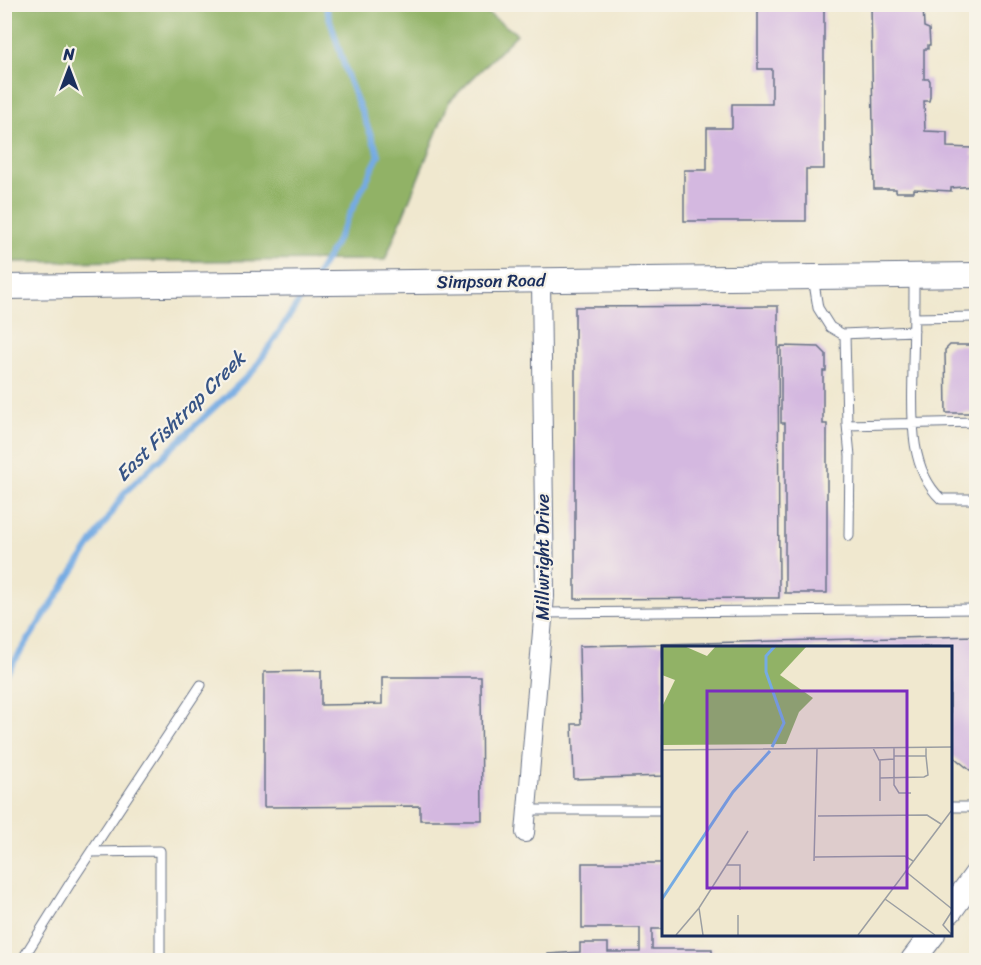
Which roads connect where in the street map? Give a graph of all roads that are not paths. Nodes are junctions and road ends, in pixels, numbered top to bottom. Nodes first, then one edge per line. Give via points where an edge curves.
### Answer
1 (976, 275) edge
2 (914, 276) junction
3 (813, 277) junction
4 (541, 281) junction
5 (4, 286) edge
6 (976, 316) edge
7 (914, 318) junction
8 (914, 331) junction
9 (845, 334) junction
10 (913, 422) junction
11 (976, 422) edge
12 (847, 425) junction
13 (976, 499) edge
14 (849, 536) dead end
15 (976, 609) edge
16 (544, 613) junction
17 (201, 685) dead end
18 (951, 807) edge
19 (527, 810) junction
20 (662, 810) edge
21 (976, 812) edge
22 (525, 833) dead end
23 (91, 852) junction
24 (975, 881) edge
25 (951, 910) edge
26 (932, 935) edge
27 (22, 960) edge
28 (160, 960) edge
29 (913, 960) edge

1 - 2 main road, Simpson Road
2 - 3 main road, Simpson Road
2 - 7 lane
3 - 4 main road, Simpson Road
3 - 9 lane via 822,317 830,327
4 - 5 main road, Simpson Road
4 - 16 street, Millwright Drive
6 - 7 lane
7 - 8 lane
8 - 9 lane
8 - 10 lane
9 - 12 lane
10 - 11 lane
10 - 12 lane
10 - 13 lane via 918,458 931,490 941,499
12 - 14 lane
15 - 16 lane
16 - 19 street, Millwright Drive
17 - 23 lane
18 - 21 lane via 970,807
19 - 20 lane
19 - 22 street, Millwright Drive
23 - 27 lane
23 - 28 lane via 160,851
24 - 25 main road
26 - 29 main road

